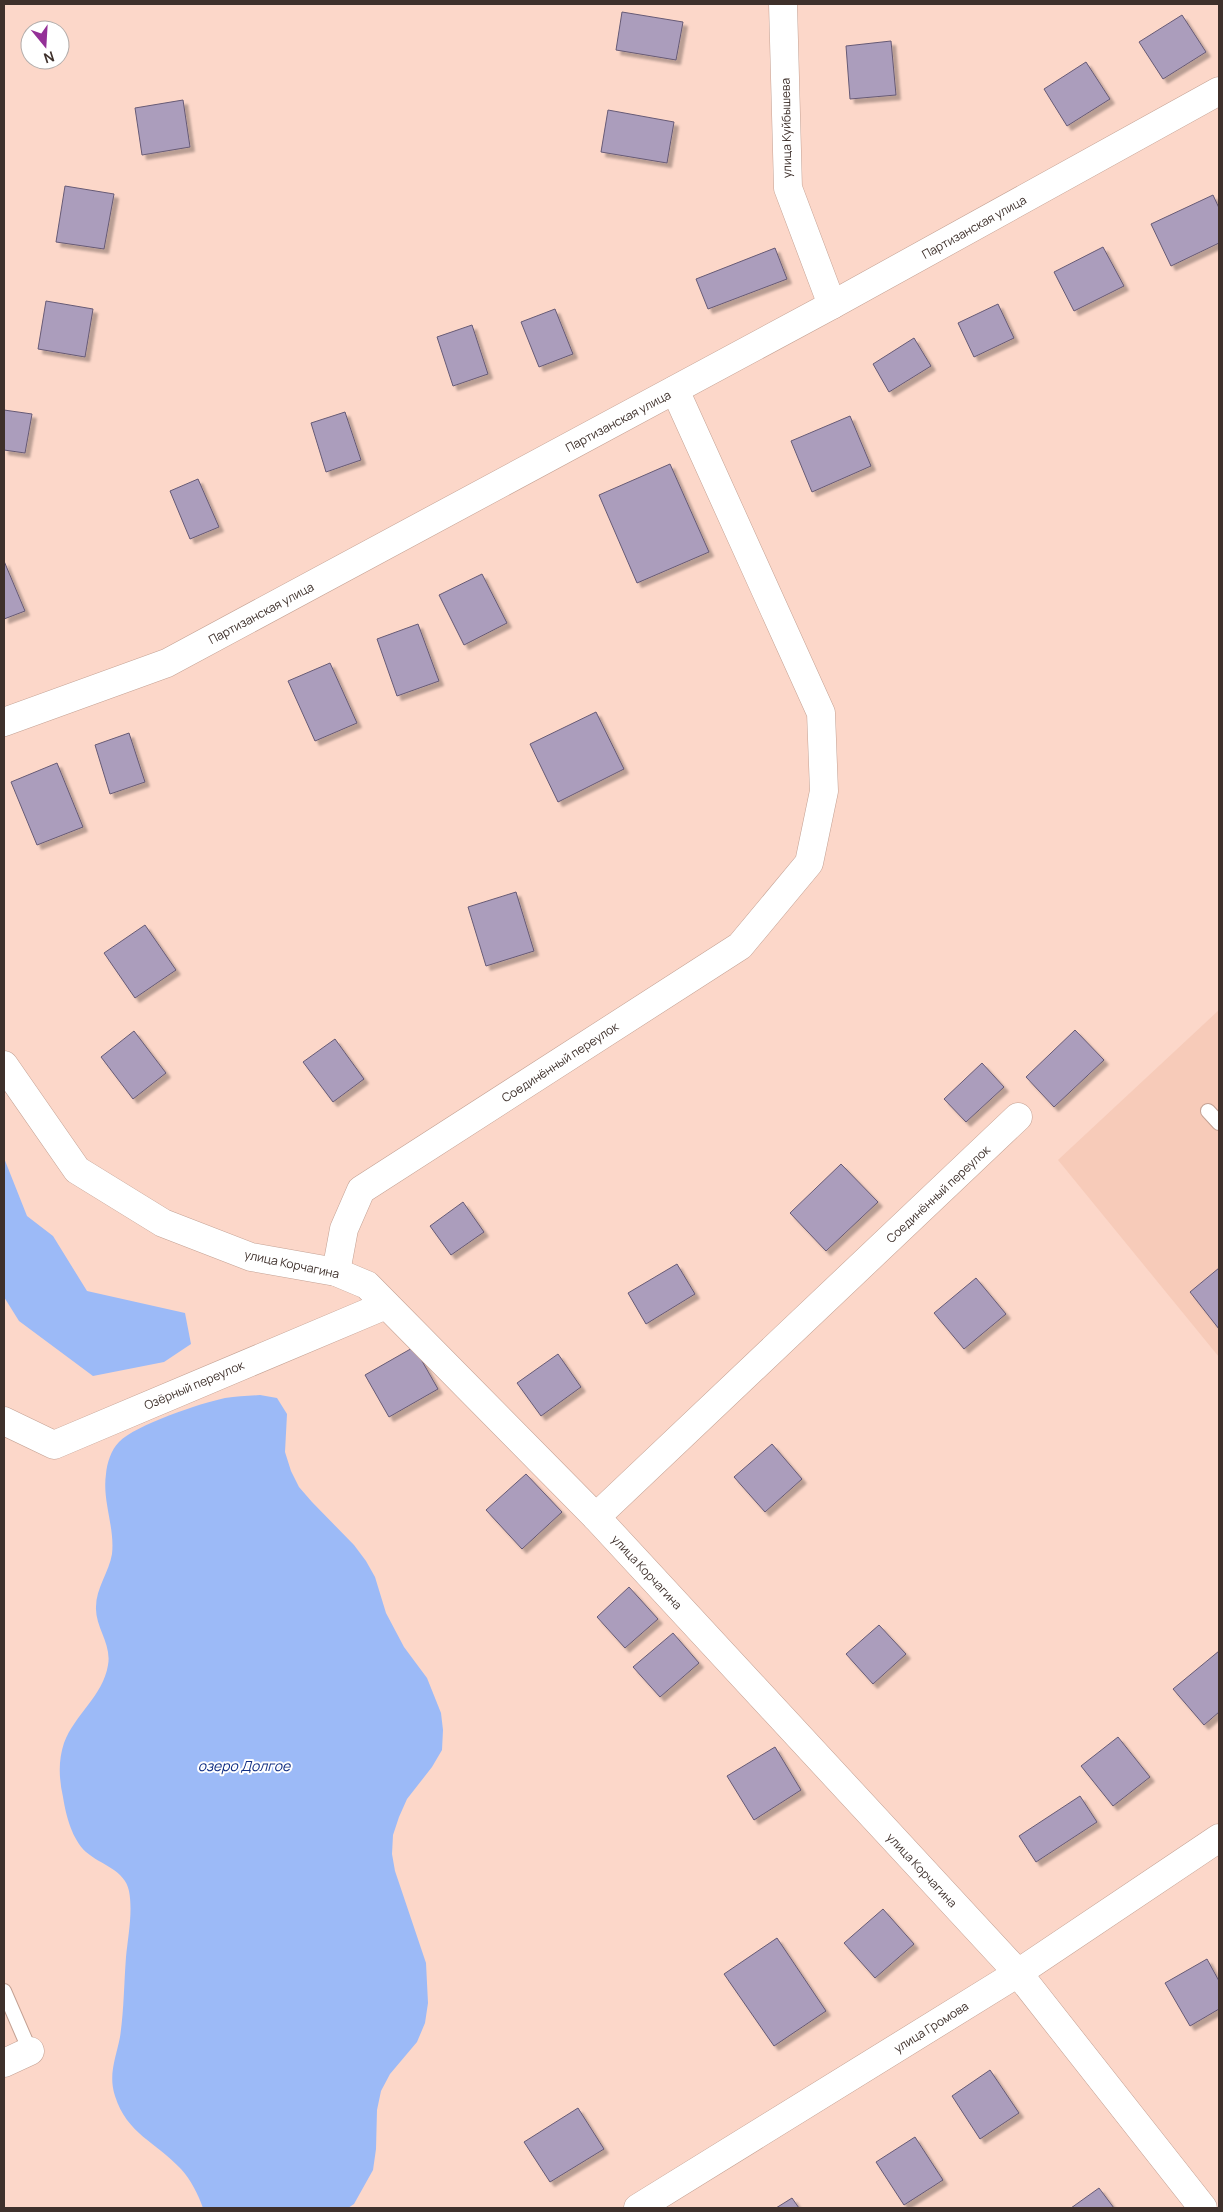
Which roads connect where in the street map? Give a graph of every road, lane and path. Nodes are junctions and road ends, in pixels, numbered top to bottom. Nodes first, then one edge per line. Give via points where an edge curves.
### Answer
1 (783, 4) edge
2 (1219, 91) edge
3 (832, 305) junction
4 (675, 390) junction
5 (4, 722) edge
6 (4, 1065) edge
7 (1208, 1111) dead end
8 (1018, 1118) dead end
9 (1219, 1123) edge
10 (336, 1272) junction
11 (386, 1304) junction
12 (4, 1421) edge
13 (596, 1517) junction
14 (1219, 1838) edge
15 (1018, 1973) junction
16 (4, 1991) edge
17 (30, 2051) joint
18 (4, 2063) edge
19 (638, 2208) edge
20 (1204, 2208) edge

1 - 3 street, улица Куйбышева via 788,188
2 - 3 street, Партизанская улица
3 - 4 street, Партизанская улица
4 - 5 street, Партизанская улица via 168,663
4 - 10 street, Соединённый переулок via 821,713 824,791 810,863 740,946 361,1190 344,1229
6 - 10 street, улица Корчагина via 77,1170 172,1227 251,1257
7 - 9 lane
8 - 13 street, Соединённый переулок
10 - 11 street, улица Корчагина via 367,1285
11 - 12 street, Озёрный переулок via 54,1445
11 - 13 street, улица Корчагина
13 - 15 street, улица Корчагина
14 - 15 street, улица Громова
15 - 19 street, улица Громова
15 - 20 street, улица Корчагина
16 - 17 lane
17 - 18 street

